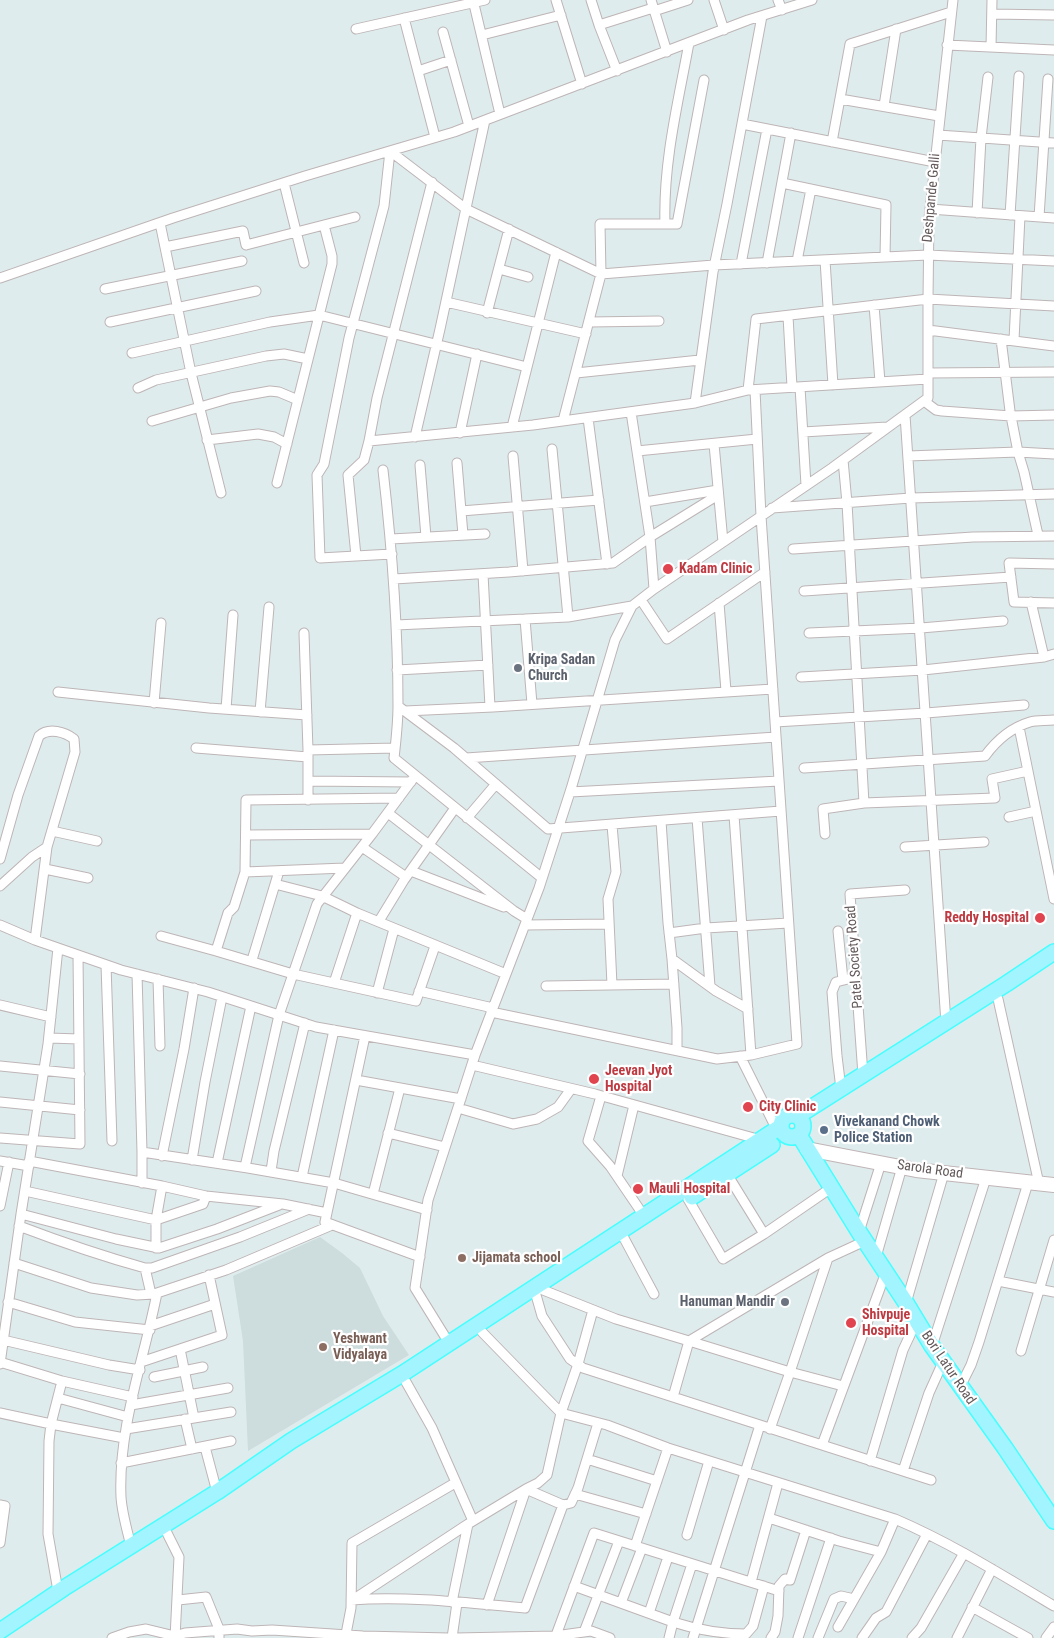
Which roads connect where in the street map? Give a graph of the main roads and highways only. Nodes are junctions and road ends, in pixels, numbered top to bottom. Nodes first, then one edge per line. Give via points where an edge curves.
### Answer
1 (1054, 952) edge
2 (1054, 961) edge
3 (791, 1128) junction
4 (807, 1149) junction
5 (1054, 1185) edge
6 (1054, 1521) edge
7 (165, 1529) junction
8 (0, 1631) edge
9 (6, 1638) edge

1 - 3 main road via 841,1089
2 - 3 main road
3 - 4 main road, Bori Latur Road
3 - 7 main road via 727,1174 406,1382
3 - 7 main road via 761,1140 291,1442
4 - 5 main road, Sarola Road via 902,1167
4 - 6 main road, Bori Latur Road via 932,1346
7 - 8 main road via 58,1591
7 - 9 main road

